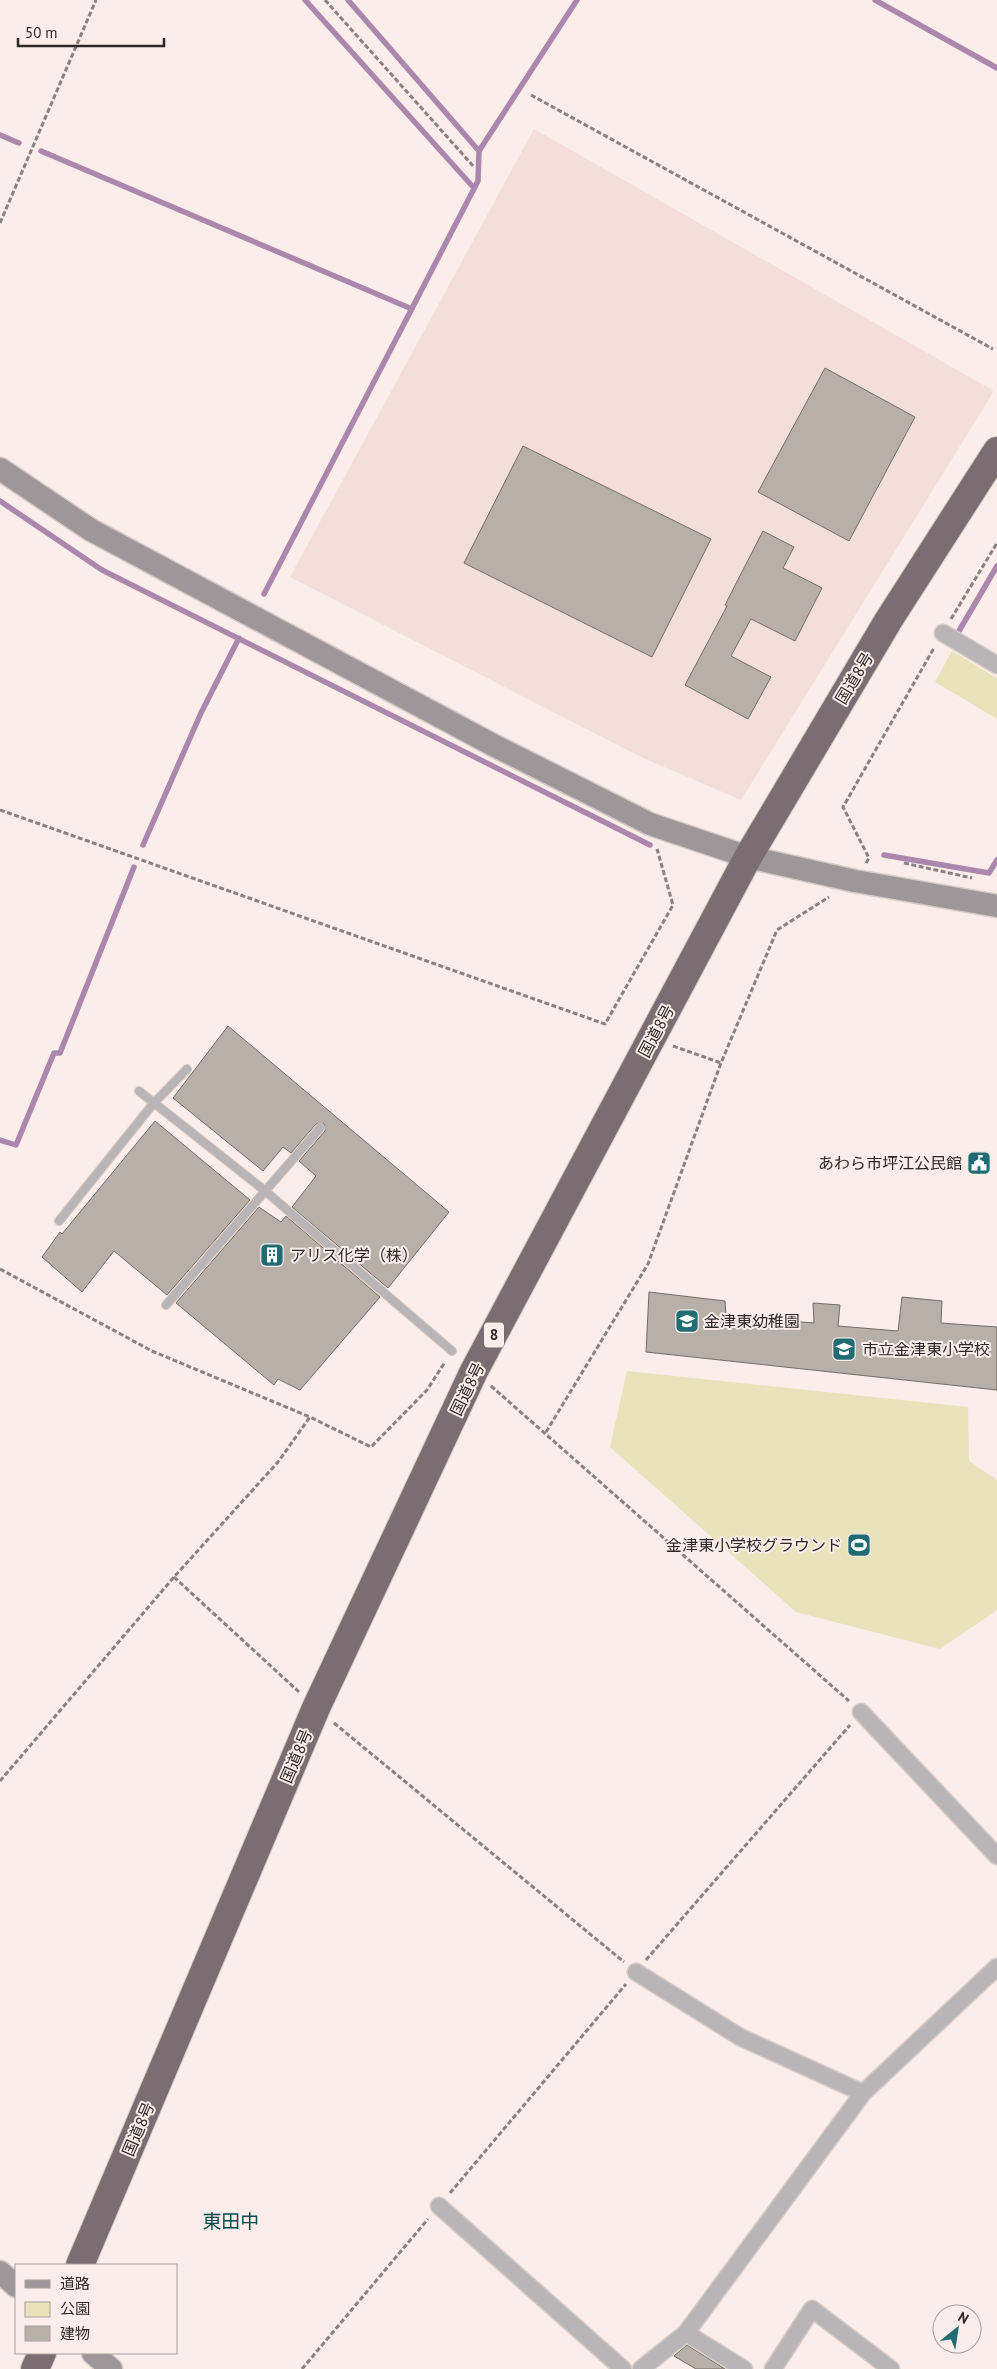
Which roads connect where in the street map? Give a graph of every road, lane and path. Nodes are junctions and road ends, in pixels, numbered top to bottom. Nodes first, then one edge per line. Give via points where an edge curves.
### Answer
1 (96, 0) edge
2 (325, 0) edge
3 (531, 95) dead end
4 (474, 167) dead end
5 (0, 223) edge
6 (993, 349) dead end
7 (997, 451) edge
8 (0, 469) edge
9 (997, 542) edge
10 (943, 633) junction
11 (997, 665) edge
12 (0, 810) edge
13 (650, 824) junction
14 (748, 857) junction
15 (904, 863) dead end
16 (978, 880) dead end
17 (855, 881) junction
18 (997, 906) edge
19 (652, 1038) junction
20 (721, 1063) junction
21 (187, 1069) dead end
22 (139, 1091) dead end
23 (153, 1104) junction
24 (320, 1128) dead end
25 (264, 1190) junction
26 (59, 1221) dead end
27 (0, 1269) edge
28 (166, 1305) dead end
29 (452, 1351) joint
30 (474, 1371) junction
31 (310, 1417) junction
32 (546, 1432) junction
33 (174, 1577) junction
34 (316, 1708) junction
35 (861, 1712) junction
36 (0, 1782) edge
37 (997, 1856) edge
38 (997, 1967) edge
39 (636, 1972) junction
40 (862, 2093) junction
41 (439, 2206) junction
42 (80, 2264) edge
43 (0, 2272) edge
44 (15, 2285) edge
45 (686, 2332) junction
46 (42, 2354) edge
47 (94, 2354) edge
48 (35, 2369) edge
49 (111, 2369) edge
50 (302, 2369) edge
51 (623, 2369) edge
52 (641, 2369) edge
53 (744, 2369) edge
54 (772, 2369) edge
55 (891, 2369) edge

1 - 5 path
2 - 4 path
3 - 6 path
7 - 14 highway, 国道8号 / 8 via 888,621
8 - 13 street via 92,530 494,746
9 - 10 path
10 - 11 street
10 - 17 path via 843,807 869,858
12 - 13 path via 605,1024 673,905
13 - 14 street
14 - 17 street
14 - 19 highway, 国道8号 / 8
15 - 16 path
17 - 18 street
17 - 20 path via 777,930
19 - 20 path
19 - 30 highway, 国道8号 / 8
20 - 32 path via 648,1264
21 - 23 lane
22 - 23 lane
23 - 25 lane
23 - 26 lane
24 - 25 lane
25 - 28 lane
25 - 29 lane
27 - 31 path via 152,1351
29 - 31 path via 427,1390 371,1447
30 - 32 path
30 - 34 highway, 国道8号 / 8
31 - 33 path via 278,1462
32 - 35 path
33 - 34 path
33 - 36 path
34 - 39 path
34 - 42 highway, 国道8号 / 8
35 - 37 street
35 - 39 path
38 - 40 street
39 - 40 street via 740,2037
39 - 41 path
40 - 45 street
41 - 50 path
41 - 51 street
43 - 44 street
45 - 52 street
45 - 53 street
46 - 48 highway
47 - 49 street
54 - 55 street via 812,2310

